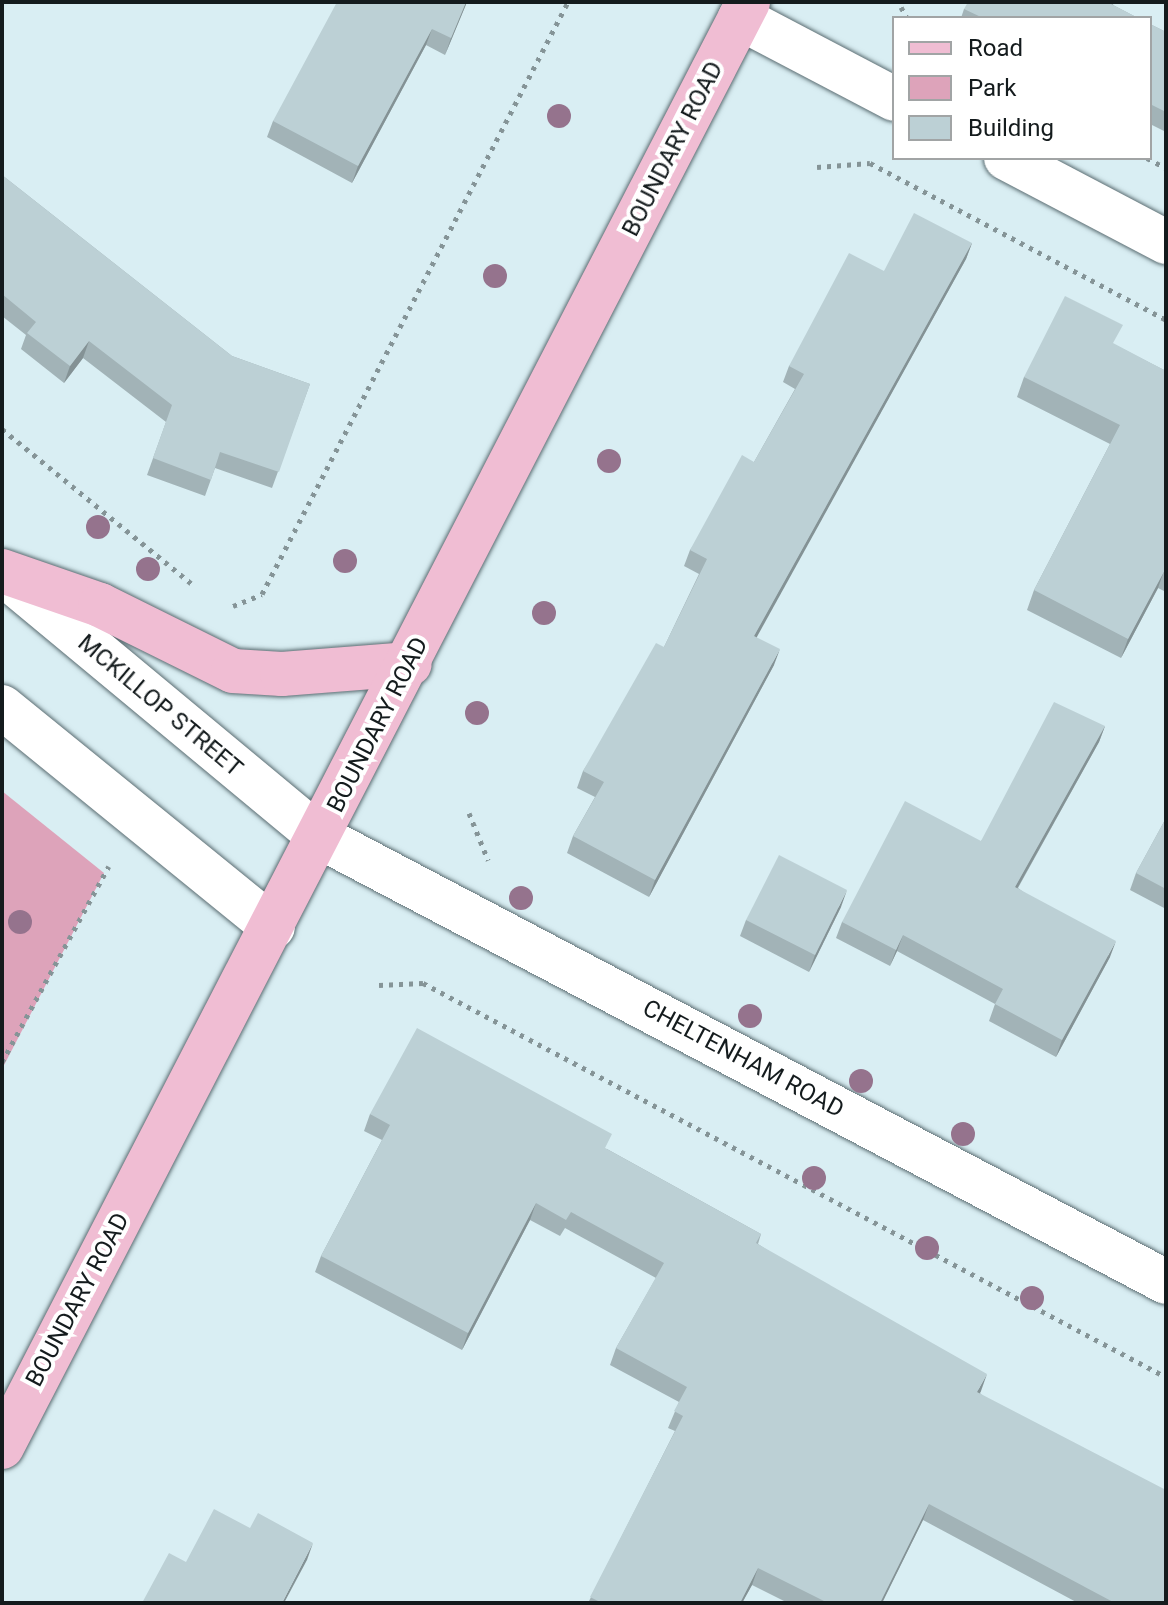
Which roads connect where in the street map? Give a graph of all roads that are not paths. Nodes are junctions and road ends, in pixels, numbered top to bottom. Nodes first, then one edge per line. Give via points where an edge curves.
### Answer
1 (744, 10) edge
2 (892, 98) edge
3 (1010, 160) edge
4 (1166, 242) edge
5 (2, 572) edge
6 (410, 664) junction
7 (2, 707) edge
8 (320, 837) junction
9 (273, 927) junction
10 (1166, 1282) edge
11 (2, 1447) edge

1 - 2 street
1 - 6 main road, BOUNDARY ROAD
3 - 4 street
5 - 6 main road via 100,605 233,671 282,674
5 - 8 street, MCKILLOP STREET
6 - 8 main road, BOUNDARY ROAD
7 - 9 street
8 - 9 main road, BOUNDARY ROAD
8 - 10 street, CHELTENHAM ROAD
9 - 11 main road, BOUNDARY ROAD

